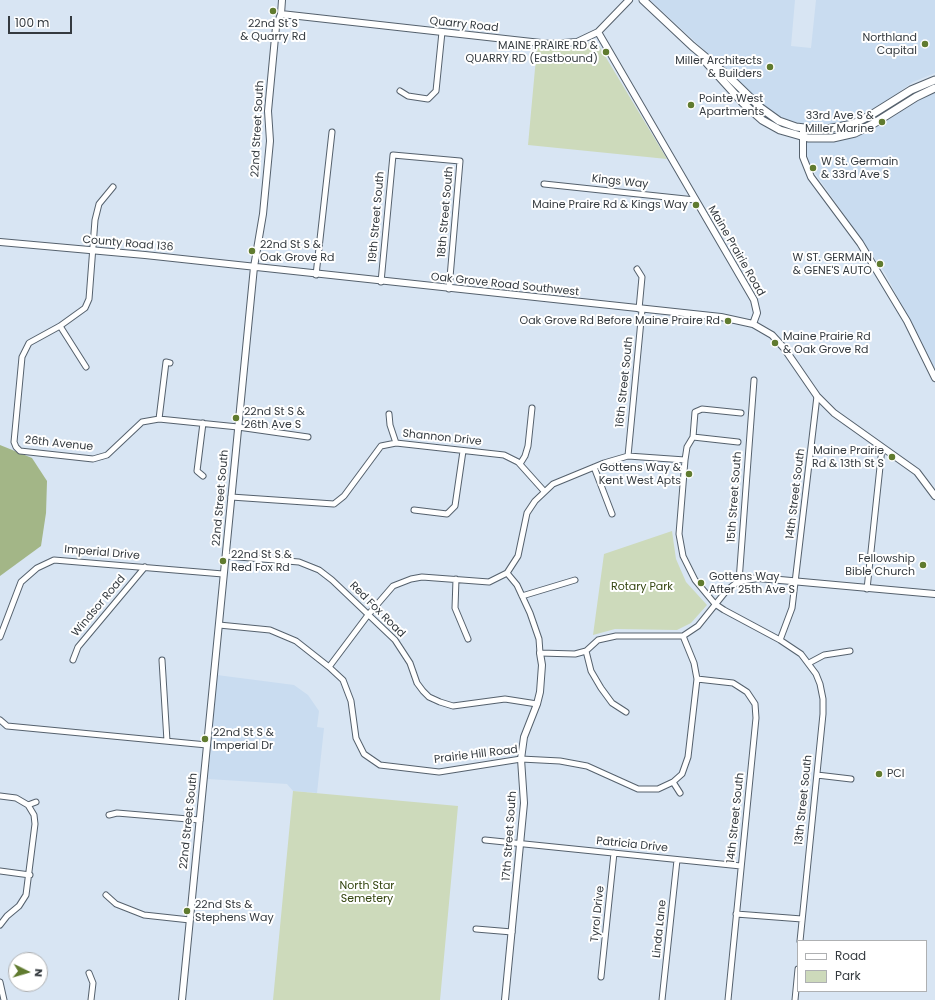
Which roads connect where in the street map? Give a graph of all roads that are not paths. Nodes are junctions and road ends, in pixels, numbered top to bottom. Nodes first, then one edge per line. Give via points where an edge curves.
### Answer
1 (282, 0) edge
2 (629, 0) edge
3 (643, 0) edge
4 (281, 14) junction
5 (442, 32) junction
6 (598, 32) junction
7 (692, 46) junction
8 (935, 80) edge
9 (935, 88) edge
10 (400, 91) dead end
11 (803, 129) junction
12 (332, 132) dead end
13 (802, 137) junction
14 (460, 161) joint
15 (544, 184) dead end
16 (113, 187) dead end
17 (695, 200) junction
18 (0, 242) edge
19 (92, 251) junction
20 (254, 268) junction
21 (636, 269) dead end
22 (316, 275) junction
23 (381, 282) junction
24 (449, 289) junction
25 (641, 309) junction
26 (753, 324) junction
27 (60, 326) junction
28 (170, 363) dead end
29 (86, 367) dead end
30 (935, 378) edge
31 (754, 380) dead end
32 (817, 396) junction
33 (532, 408) dead end
34 (741, 413) dead end
35 (389, 414) dead end
36 (159, 419) junction
37 (202, 423) junction
38 (238, 427) junction
39 (308, 437) dead end
40 (693, 437) junction
41 (738, 442) dead end
42 (396, 443) junction
43 (882, 448) junction
44 (463, 451) junction
45 (628, 456) junction
46 (685, 460) junction
47 (520, 464) junction
48 (594, 467) junction
49 (203, 476) dead end
50 (544, 491) junction
51 (935, 496) edge
52 (231, 497) junction
53 (414, 510) dead end
54 (612, 514) dead end
55 (226, 556) junction
56 (145, 567) junction
57 (507, 573) junction
58 (223, 574) junction
59 (456, 579) junction
60 (575, 580) dead end
61 (739, 581) junction
62 (796, 583) junction
63 (867, 589) junction
64 (935, 594) edge
65 (522, 596) junction
66 (715, 604) junction
67 (368, 615) junction
68 (218, 625) junction
69 (683, 636) junction
70 (0, 637) edge
71 (468, 639) dead end
72 (780, 640) junction
73 (586, 651) junction
74 (850, 651) dead end
75 (540, 653) junction
76 (73, 660) dead end
77 (162, 660) dead end
78 (809, 663) junction
79 (329, 667) junction
80 (697, 679) junction
81 (537, 704) junction
82 (626, 712) dead end
83 (0, 720) edge
84 (167, 741) junction
85 (207, 745) junction
86 (521, 760) junction
87 (817, 775) junction
88 (851, 779) dead end
89 (672, 782) junction
90 (680, 793) dead end
91 (0, 796) edge
92 (36, 802) dead end
93 (28, 805) junction
94 (109, 815) dead end
95 (200, 820) junction
96 (485, 840) dead end
97 (520, 844) junction
98 (614, 853) junction
99 (677, 860) junction
100 (741, 866) junction
101 (0, 872) edge
102 (30, 875) junction
103 (106, 895) dead end
104 (736, 914) junction
105 (802, 919) junction
106 (190, 920) junction
107 (0, 925) edge
108 (476, 929) dead end
109 (512, 932) junction
110 (800, 940) edge
111 (89, 973) dead end
112 (601, 977) dead end
113 (797, 979) edge
114 (0, 982) edge
115 (4, 1000) edge
116 (92, 1000) edge
117 (182, 1000) edge
118 (504, 1000) edge
119 (662, 1000) edge
120 (728, 1000) edge
121 (795, 1000) edge

1 - 4 street, 22nd Street South
2 - 6 street, Quarry Road
3 - 7 main road
4 - 5 street, Quarry Road
4 - 20 street, 22nd Street South via 276,27 268,111 270,141 263,214
5 - 6 street, Quarry Road via 550,44 577,42
5 - 10 street via 436,92 428,98 408,96
6 - 17 street, Maine Prairie Road
7 - 11 main road via 766,113 779,121
7 - 13 main road via 750,110 775,128
8 - 11 main road via 911,90 853,124 827,130
9 - 13 main road via 855,133 827,138
11 - 13 street
12 - 22 street
13 - 30 street via 803,157 811,177 860,243 890,290
14 - 23 street, 19th Street South via 393,155
14 - 24 street, 18th Street South
15 - 17 street, Kings Way
16 - 19 street via 99,204
17 - 26 street, Maine Prairie Road via 754,300 757,313
18 - 19 street, County Road 136
19 - 20 street, County Road 136
19 - 27 street via 89,299 85,308
20 - 22 street, Oak Grove Road Southwest
20 - 38 street, 22nd Street South
21 - 25 street, 16th Street South via 642,277
22 - 23 street, Oak Grove Road Southwest
23 - 24 street, Oak Grove Road Southwest
24 - 25 street, Oak Grove Road Southwest
25 - 26 street, Oak Grove Road Southwest via 720,317
25 - 45 street, 16th Street South
26 - 32 street via 772,335 784,348
27 - 29 street
27 - 36 street, 26th Avenue via 29,343 22,357 14,442 20,451 93,459 107,455 142,422
28 - 36 street via 166,362
31 - 61 street, 15th Street South
32 - 43 street via 834,413
32 - 62 street, 14th Street South
33 - 47 street via 528,446
34 - 40 street, 13th Street South via 697,410
35 - 42 street
36 - 37 street, 26th Avenue
37 - 38 street, 26th Avenue
37 - 49 street via 198,472
38 - 39 street, 26th Avenue
38 - 52 street, 22nd Street South
40 - 41 street
40 - 46 street, 13th Street South via 687,447
42 - 44 street, Shannon Drive
42 - 52 street, Shannon Drive via 382,446 344,496 334,504
43 - 51 street via 917,472
43 - 63 street
44 - 47 street, Shannon Drive via 504,455
44 - 53 street via 456,506 447,514
45 - 46 street
45 - 48 street
46 - 66 street, 13th Street South via 679,534 683,556 695,580
47 - 50 street, Shannon Drive
48 - 50 street via 558,482
48 - 54 street
50 - 57 street via 528,513 518,556
52 - 55 street, 22nd Street South
55 - 58 street, 22nd Street South
55 - 67 street, Red Fox Road via 300,562 319,570 332,580
56 - 58 street, Imperial Drive
56 - 70 street, Imperial Drive via 54,560 38,568 21,582
56 - 76 street, Windsor Road via 78,647
57 - 59 street via 489,582
57 - 65 street
58 - 68 street, 22nd Street South
59 - 67 street via 411,578 393,586
59 - 71 street via 455,608
60 - 65 street
61 - 62 street via 758,578
61 - 66 street
62 - 63 street
62 - 72 street, 14th Street South via 792,608
63 - 64 street
65 - 75 street via 535,626
66 - 69 street via 698,626
66 - 72 street, 13th Street South
67 - 79 street
67 - 81 street, Red Fox Road via 395,640 410,663 417,683 429,697 453,706 505,699
68 - 79 street, Prairie Hill Road via 270,630 296,641
68 - 85 street, 22nd Street South
69 - 73 street via 616,636 598,640
69 - 80 street via 694,663
72 - 78 street, 13th Street South via 801,654
73 - 75 street via 575,654
73 - 82 street via 601,688 612,703
74 - 78 street via 824,655
75 - 81 street, 17th Street South via 541,679
77 - 84 street
78 - 87 street, 13th Street South via 820,684 823,699
79 - 86 street, Prairie Hill Road via 343,680 351,701 356,738 364,754 380,765 439,772
80 - 89 street, Prairie Hill Road via 688,757 682,774
80 - 100 street, 14th Street South via 733,683 747,692 754,704 756,718
81 - 86 street, 17th Street South via 524,737
83 - 84 street via 7,726
84 - 85 street
85 - 95 street, 22nd Street South
86 - 89 street, Prairie Hill Road via 560,761 587,766 638,789 658,789
86 - 97 street, 17th Street South via 524,803
87 - 88 street
87 - 105 street, 13th Street South
89 - 90 street
91 - 93 street via 16,798
92 - 93 street
93 - 102 street via 34,815 35,824
94 - 95 street via 117,813
95 - 106 street, 22nd Street South
96 - 97 street, Patricia Drive
97 - 98 street, Patricia Drive
97 - 109 street, 17th Street South
98 - 99 street, Patricia Drive
98 - 112 street, Tyrol Drive
99 - 100 street, Patricia Drive
99 - 119 street, Linda Lane
100 - 104 street, 14th Street South
101 - 102 street
102 - 107 street via 26,895
103 - 106 street via 116,904 144,916
104 - 105 street
104 - 120 street, 14th Street South
105 - 110 street, 13th Street South
106 - 117 street, 22nd Street South
108 - 109 street
109 - 118 street, 17th Street South
111 - 116 street via 93,983
113 - 121 street
114 - 115 street

